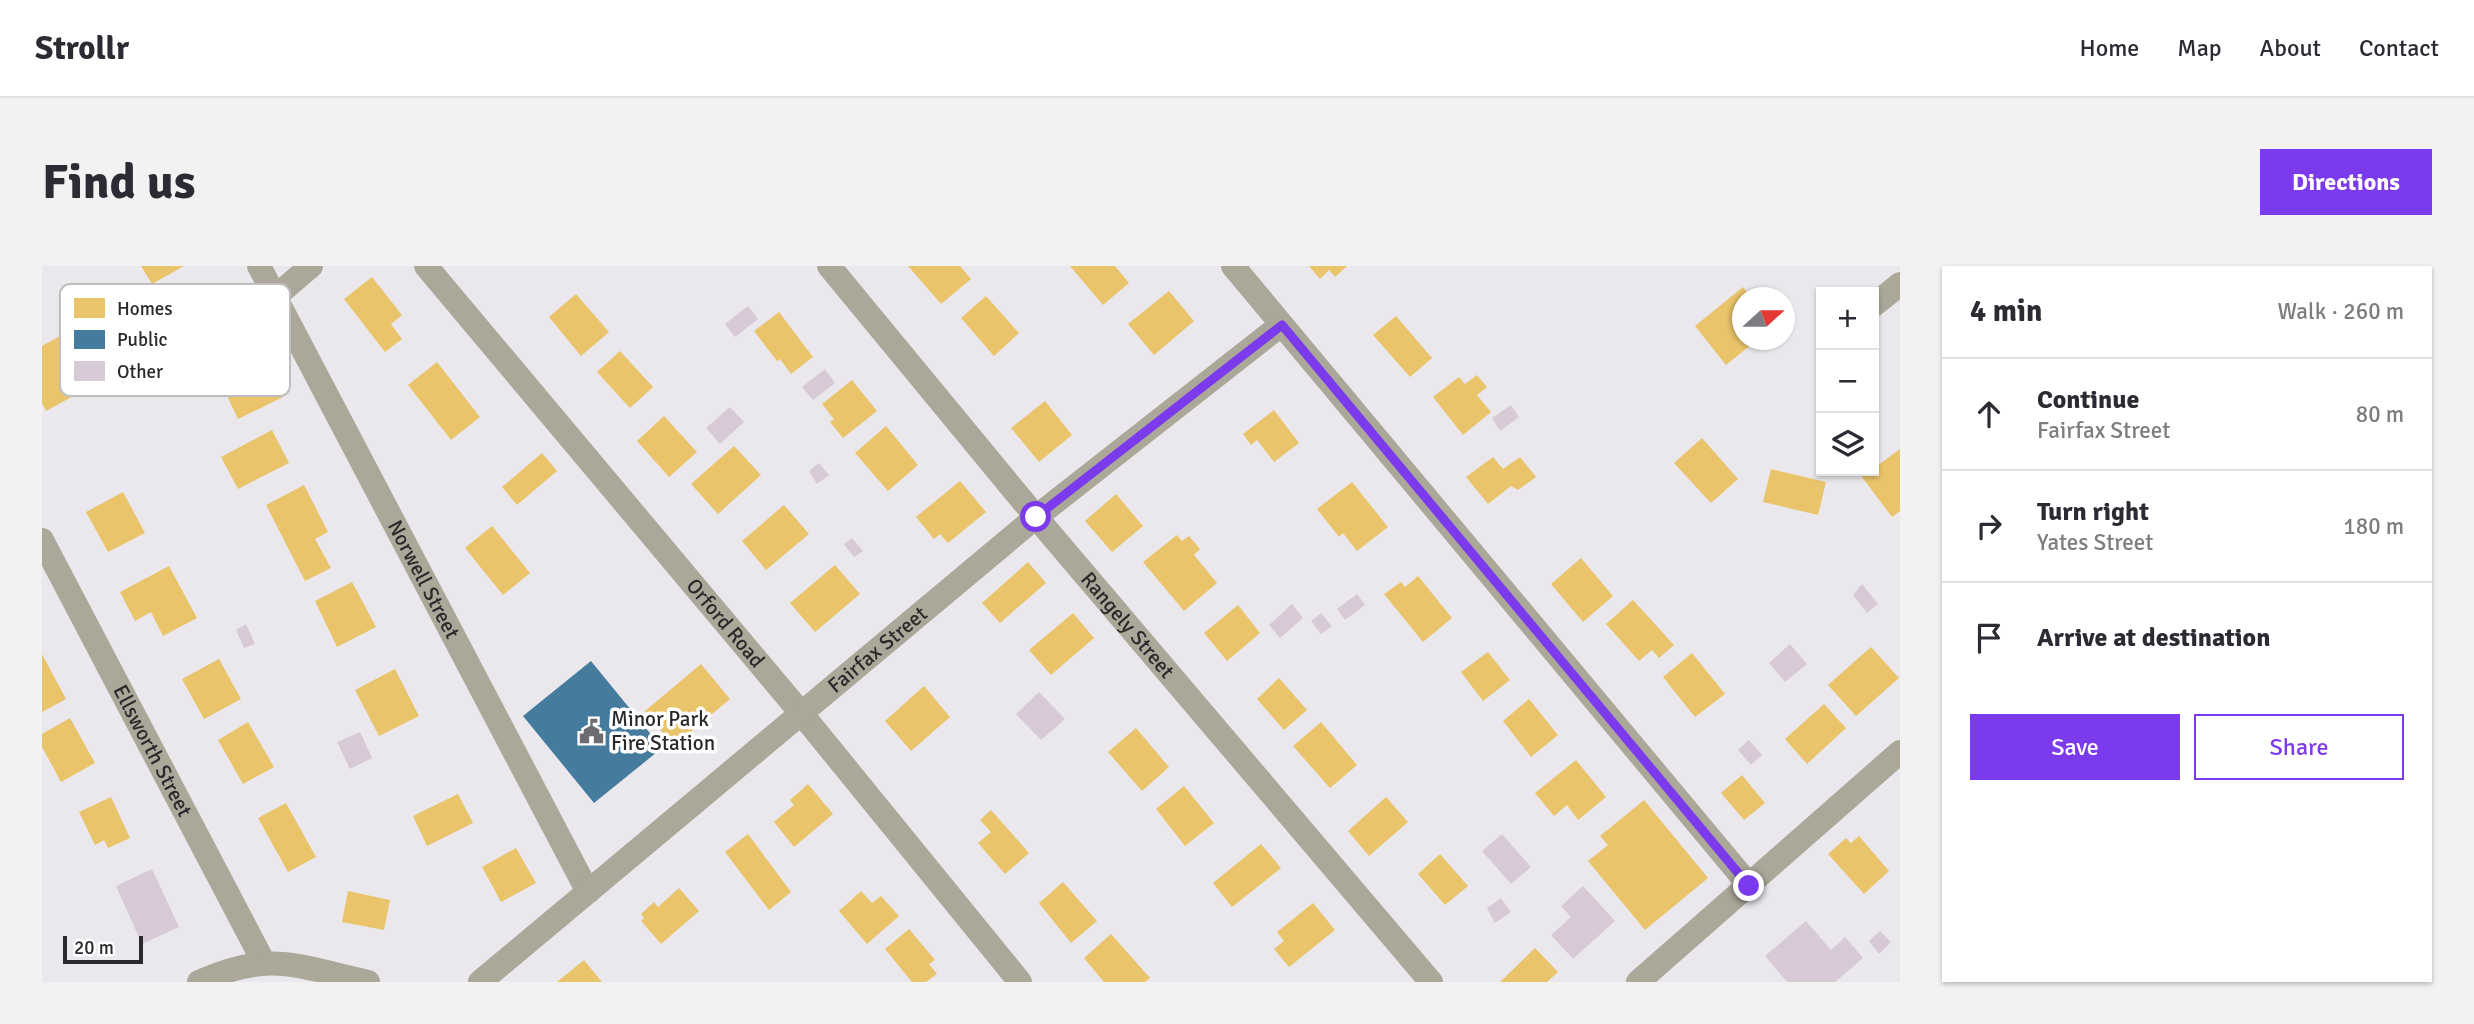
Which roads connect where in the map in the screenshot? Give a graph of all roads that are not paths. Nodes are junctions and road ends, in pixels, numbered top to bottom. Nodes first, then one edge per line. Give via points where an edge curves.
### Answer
1 (259, 266) edge
2 (312, 266) edge
3 (426, 266) edge
4 (829, 266) edge
5 (1233, 266) edge
6 (268, 284) edge
7 (290, 284) edge
8 (1900, 284) edge
9 (1879, 301) edge
10 (1282, 325) junction
11 (290, 326) edge
12 (1036, 517) junction
13 (42, 540) edge
14 (801, 713) junction
15 (1900, 752) edge
16 (1749, 886) junction
17 (588, 892) junction
18 (263, 961) junction
19 (199, 982) edge
20 (368, 982) edge
21 (480, 982) edge
22 (1020, 982) edge
23 (1431, 982) edge
24 (1637, 982) edge

1 - 6 street, Norwell Street
2 - 7 street
3 - 14 street, Orford Road
4 - 12 street, Rangely Street
5 - 10 street
8 - 9 street
10 - 12 street, Fairfax Street
10 - 16 street
11 - 17 street, Norwell Street
12 - 14 street, Fairfax Street
12 - 23 street, Rangely Street
13 - 18 street, Ellsworth Street
14 - 17 street, Fairfax Street
14 - 22 street, Orford Road
15 - 16 street
16 - 24 street
17 - 21 street, Fairfax Street
18 - 19 street via 230,968
18 - 20 street

